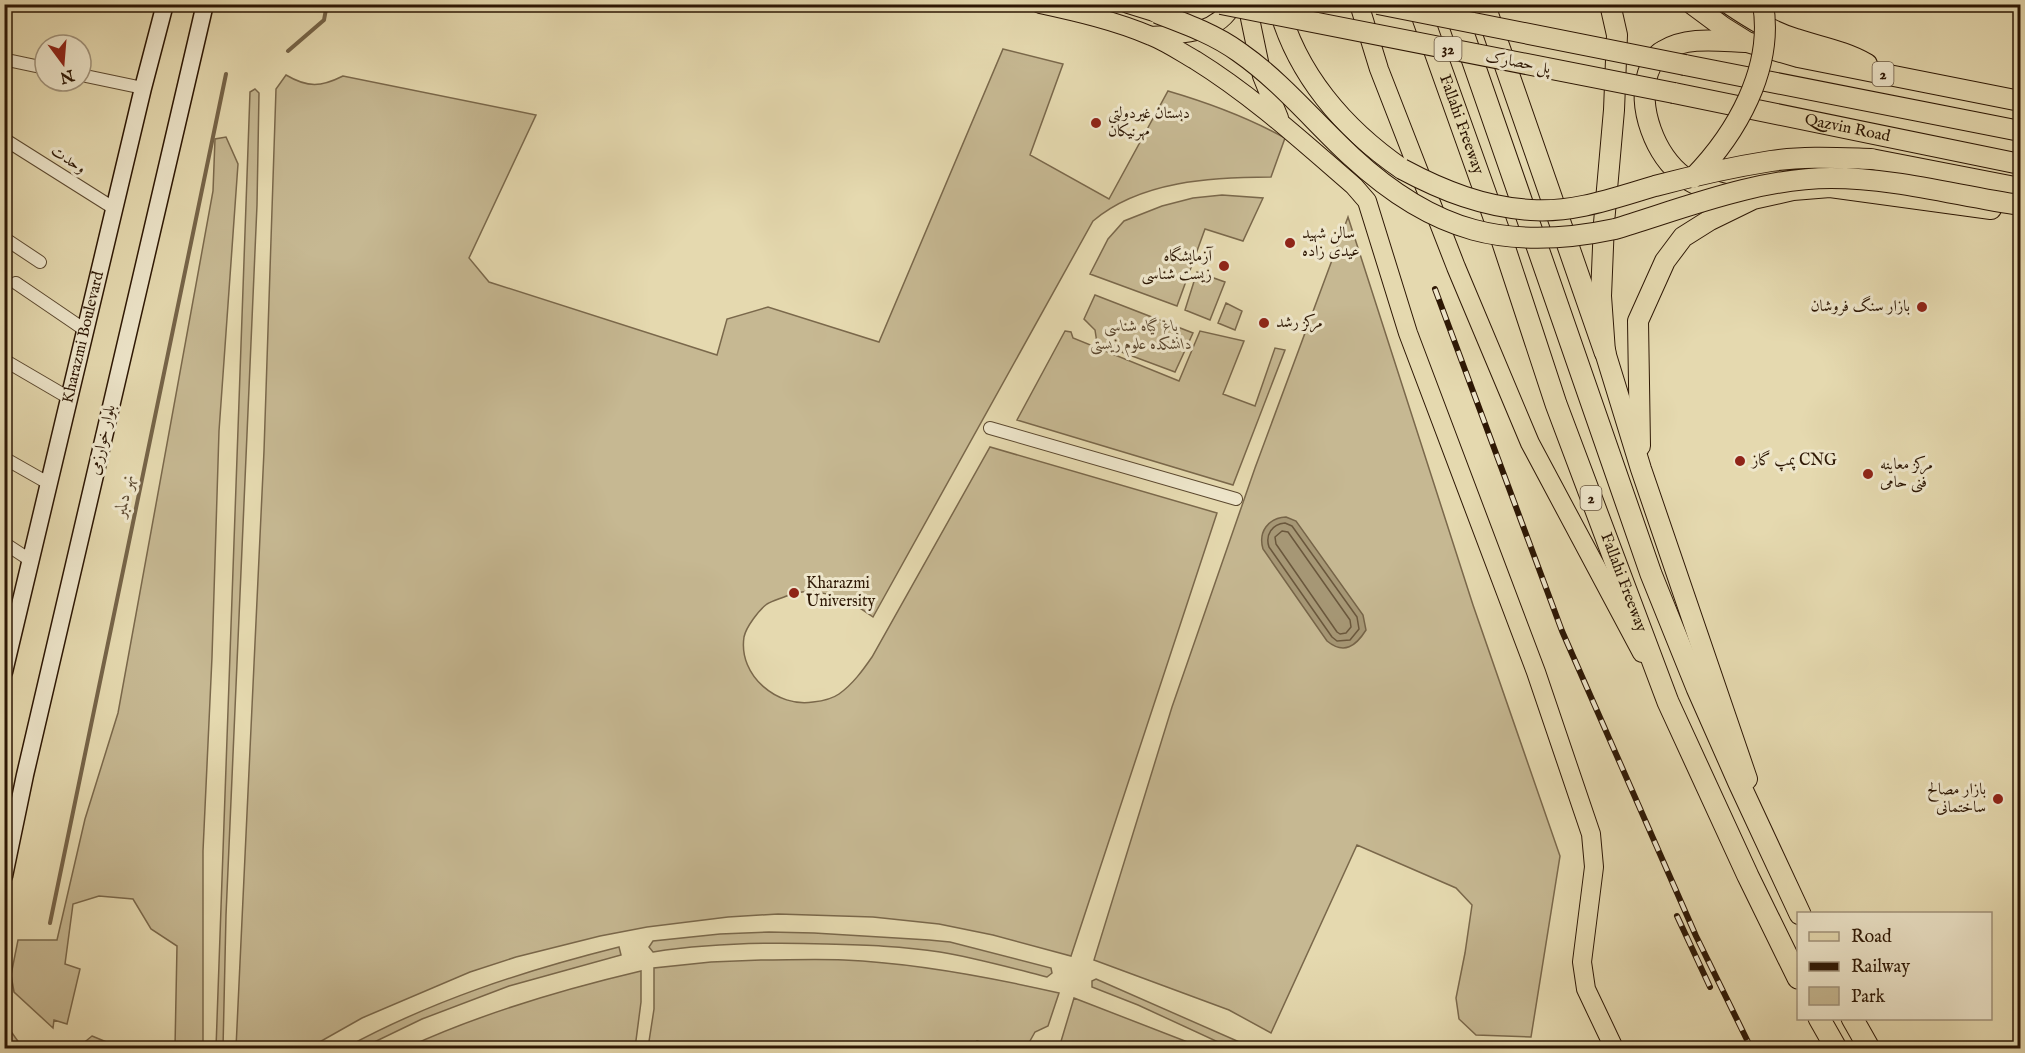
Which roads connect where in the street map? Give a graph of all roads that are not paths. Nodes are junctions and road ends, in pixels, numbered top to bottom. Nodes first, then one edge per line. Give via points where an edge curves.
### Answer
1 (165, 4) edge
2 (205, 4) edge
3 (1040, 4) edge
4 (1128, 4) edge
5 (1221, 4) edge
6 (1233, 4) edge
7 (1247, 4) edge
8 (1278, 4) edge
9 (1359, 4) edge
10 (1378, 4) edge
11 (1418, 4) edge
12 (1453, 4) edge
13 (1484, 4) edge
14 (1610, 4) edge
15 (1692, 4) edge
16 (1729, 4) edge
17 (1762, 4) edge
18 (1157, 14) joint
19 (1151, 36) junction
20 (1747, 42) junction
21 (12, 61) dead end
22 (33, 65) edge
23 (1685, 65) joint
24 (1885, 75) junction
25 (93, 78) edge
26 (143, 88) junction
27 (1674, 93) joint
28 (2020, 101) edge
29 (1281, 123) junction
30 (2020, 131) edge
31 (4, 139) edge
32 (2020, 164) edge
33 (2020, 188) edge
34 (1753, 200) junction
35 (2020, 205) edge
36 (115, 209) junction
37 (2020, 213) edge
38 (1636, 222) junction
39 (4, 238) edge
40 (40, 262) dead end
41 (16, 283) dead end
42 (85, 330) junction
43 (1605, 352) junction
44 (4, 360) edge
45 (69, 398) junction
46 (990, 428) dead end
47 (4, 458) edge
48 (1641, 469) junction
49 (48, 483) junction
50 (1236, 500) dead end
51 (4, 543) edge
52 (30, 560) junction
53 (4, 672) edge
54 (1668, 702) junction
55 (1771, 850) junction
56 (4, 876) edge
57 (1799, 912) edge
58 (1797, 976) edge
59 (1820, 1020) edge
60 (1853, 1020) edge
61 (1614, 1048) edge
62 (1836, 1048) edge
63 (1869, 1048) edge

1 - 26 main road, Kharazmi Boulevard
2 - 56 main road, بلوار خوارزمی
3 - 19 main road
4 - 18 main road
5 - 27 highway, پل حصارک / 32, bridge
6 - 19 main road via 1218,23 1206,28
7 - 29 main road via 1262,76
8 - 33 highway, bridge via 1297,57 1315,87 1370,146 1402,169 1472,200 1532,210 1572,208 1771,161 1813,157 1871,159
9 - 54 main road via 1388,92 1456,267 1530,443
10 - 23 highway, پل حصارک / 32, bridge
11 - 54 highway, Fallahi Freeway / 2 via 1556,404
12 - 55 highway, Fallahi Freeway / 2 via 1652,574 1697,688
13 - 43 highway
14 - 43 highway via 1617,35 1601,296
15 - 20 highway
16 - 24 highway via 1794,39 1852,55
17 - 38 highway, bridge via 1765,28 1760,65 1737,122 1708,163 1687,184
18 - 38 highway, bridge via 1214,36 1246,57 1375,177 1433,214 1468,229 1519,238 1567,238
19 - 29 main road via 1222,77
20 - 24 highway, 2
20 - 34 highway via 1698,40 1661,52 1651,65 1644,94 1654,137 1666,159 1684,177 1716,192
21 - 22 street
23 - 30 highway, Qazvin Road / 32
24 - 28 highway, 2
25 - 26 street
26 - 36 main road, Kharazmi Boulevard
27 - 32 highway, Qazvin Road / 32
29 - 61 main road via 1354,186 1367,201 1374,220 1408,333 1536,672 1591,834 1594,867 1582,962 1586,989
31 - 36 street, وحدت
34 - 37 highway via 1793,190 1830,187
34 - 48 highway via 1683,237 1665,261 1638,321
35 - 38 highway, bridge via 1893,183 1831,178 1775,183
36 - 42 main road, Kharazmi Boulevard
39 - 40 street
41 - 42 street
42 - 45 main road, Kharazmi Boulevard
43 - 48 highway
44 - 45 street
45 - 49 main road, Kharazmi Boulevard
46 - 50 street
47 - 49 street
48 - 55 highway
49 - 52 main road, Kharazmi Boulevard
51 - 52 street
52 - 53 main road, Kharazmi Boulevard
54 - 58 highway, Fallahi Freeway / 2
55 - 57 highway, Fallahi Freeway / 2
59 - 62 highway
60 - 63 highway

